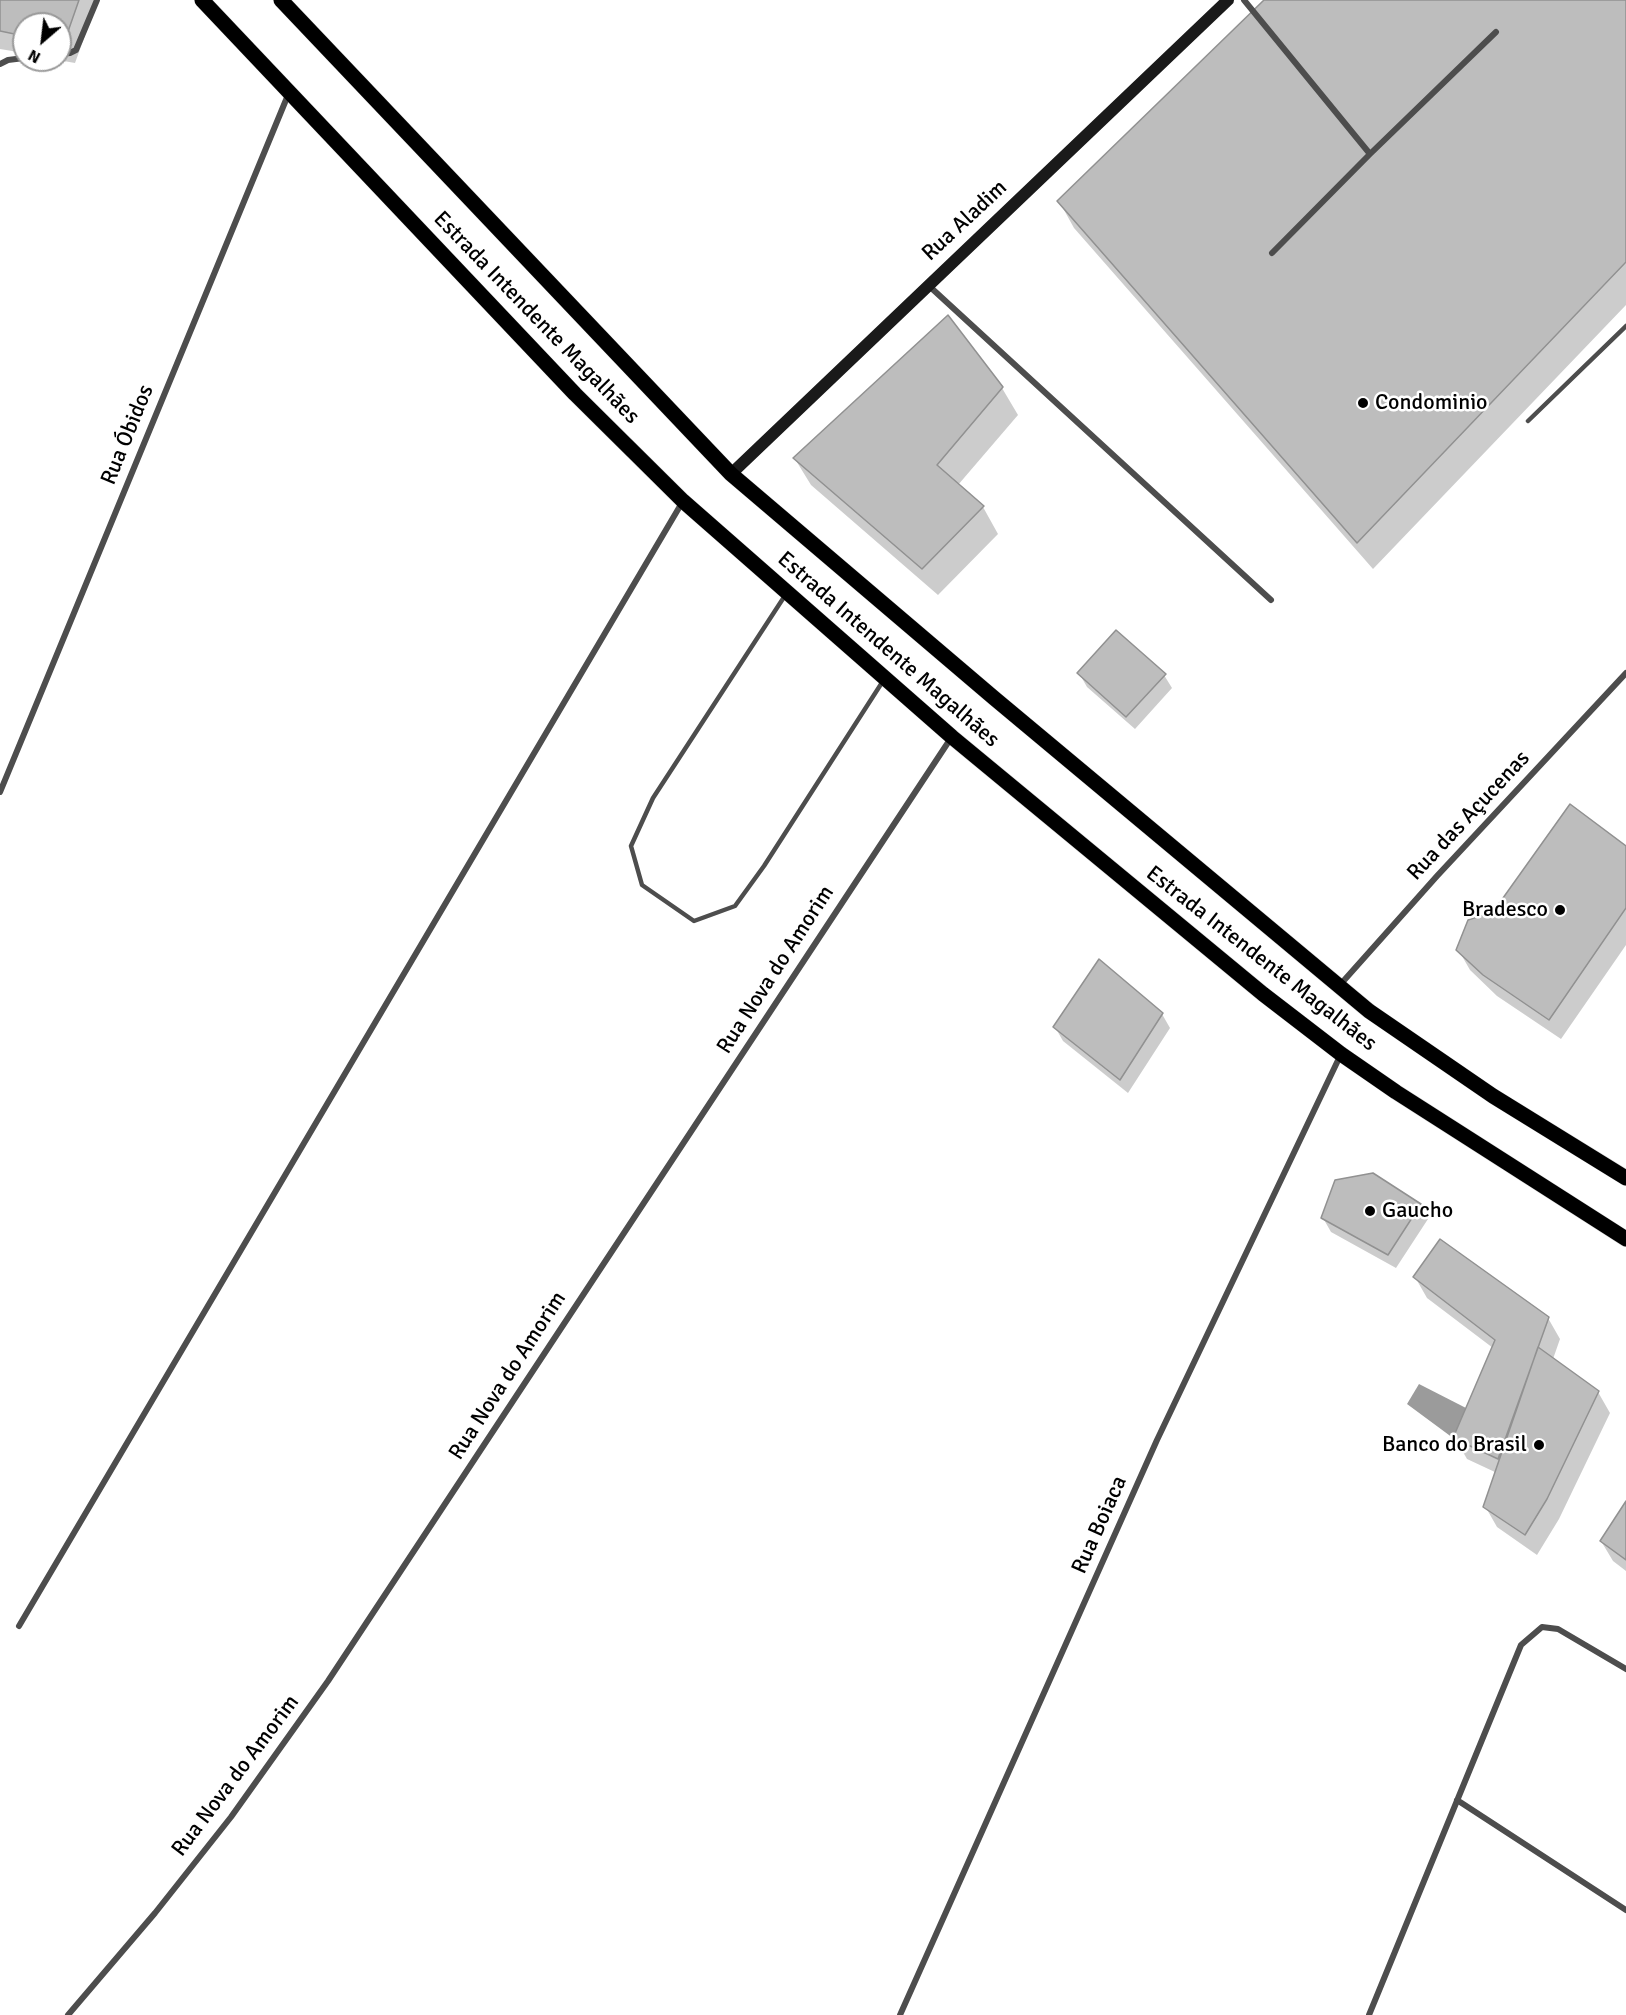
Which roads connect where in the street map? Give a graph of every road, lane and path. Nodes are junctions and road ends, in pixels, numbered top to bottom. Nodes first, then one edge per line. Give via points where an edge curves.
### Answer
1 (97, 0) edge
2 (202, 0) edge
3 (281, 0) edge
4 (1228, 0) edge
5 (1244, 0) edge
6 (1496, 32) dead end
7 (72, 53) edge
8 (290, 92) junction
9 (1370, 154) junction
10 (1272, 253) dead end
11 (928, 284) junction
12 (1626, 326) edge
13 (1528, 421) dead end
14 (731, 474) junction
15 (683, 501) junction
16 (787, 592) junction
17 (1271, 600) dead end
18 (1626, 673) edge
19 (885, 678) junction
20 (952, 737) junction
21 (0, 792) edge
22 (1339, 986) junction
23 (1341, 1054) junction
24 (1626, 1178) edge
25 (1626, 1239) edge
26 (19, 1626) dead end
27 (1626, 1670) edge
28 (1457, 1800) junction
29 (1626, 1910) edge
30 (68, 2015) edge
31 (900, 2015) edge
32 (1369, 2015) edge

1 - 7 street
2 - 8 main road, Estrada Intendente Magalhães
3 - 14 main road, Estrada Intendente Magalhães
4 - 11 street, Rua Aladim
5 - 9 street
6 - 9 street
8 - 15 main road, Estrada Intendente Magalhães via 567,386
8 - 21 street, Rua Óbidos
9 - 10 street
11 - 14 street, Rua Aladim
11 - 17 street
12 - 13 lane
14 - 22 main road, Estrada Intendente Magalhães
15 - 16 main road, Estrada Intendente Magalhães
15 - 26 street
16 - 19 main road, Estrada Intendente Magalhães
16 - 19 lane via 653,798 632,846 642,885 694,921 735,906
18 - 22 street, Rua das Açucenas
19 - 20 main road, Estrada Intendente Magalhães
20 - 23 main road, Estrada Intendente Magalhães
20 - 30 street, Rua Nova do Amorim via 328,1681 231,1817
22 - 24 main road, Estrada Intendente Magalhães via 1455,1071
23 - 25 main road, Estrada Intendente Magalhães
23 - 31 street, Rua Boiaca via 1157,1440
27 - 28 street via 1558,1629 1542,1627 1532,1634 1521,1645
28 - 29 street
28 - 32 street

